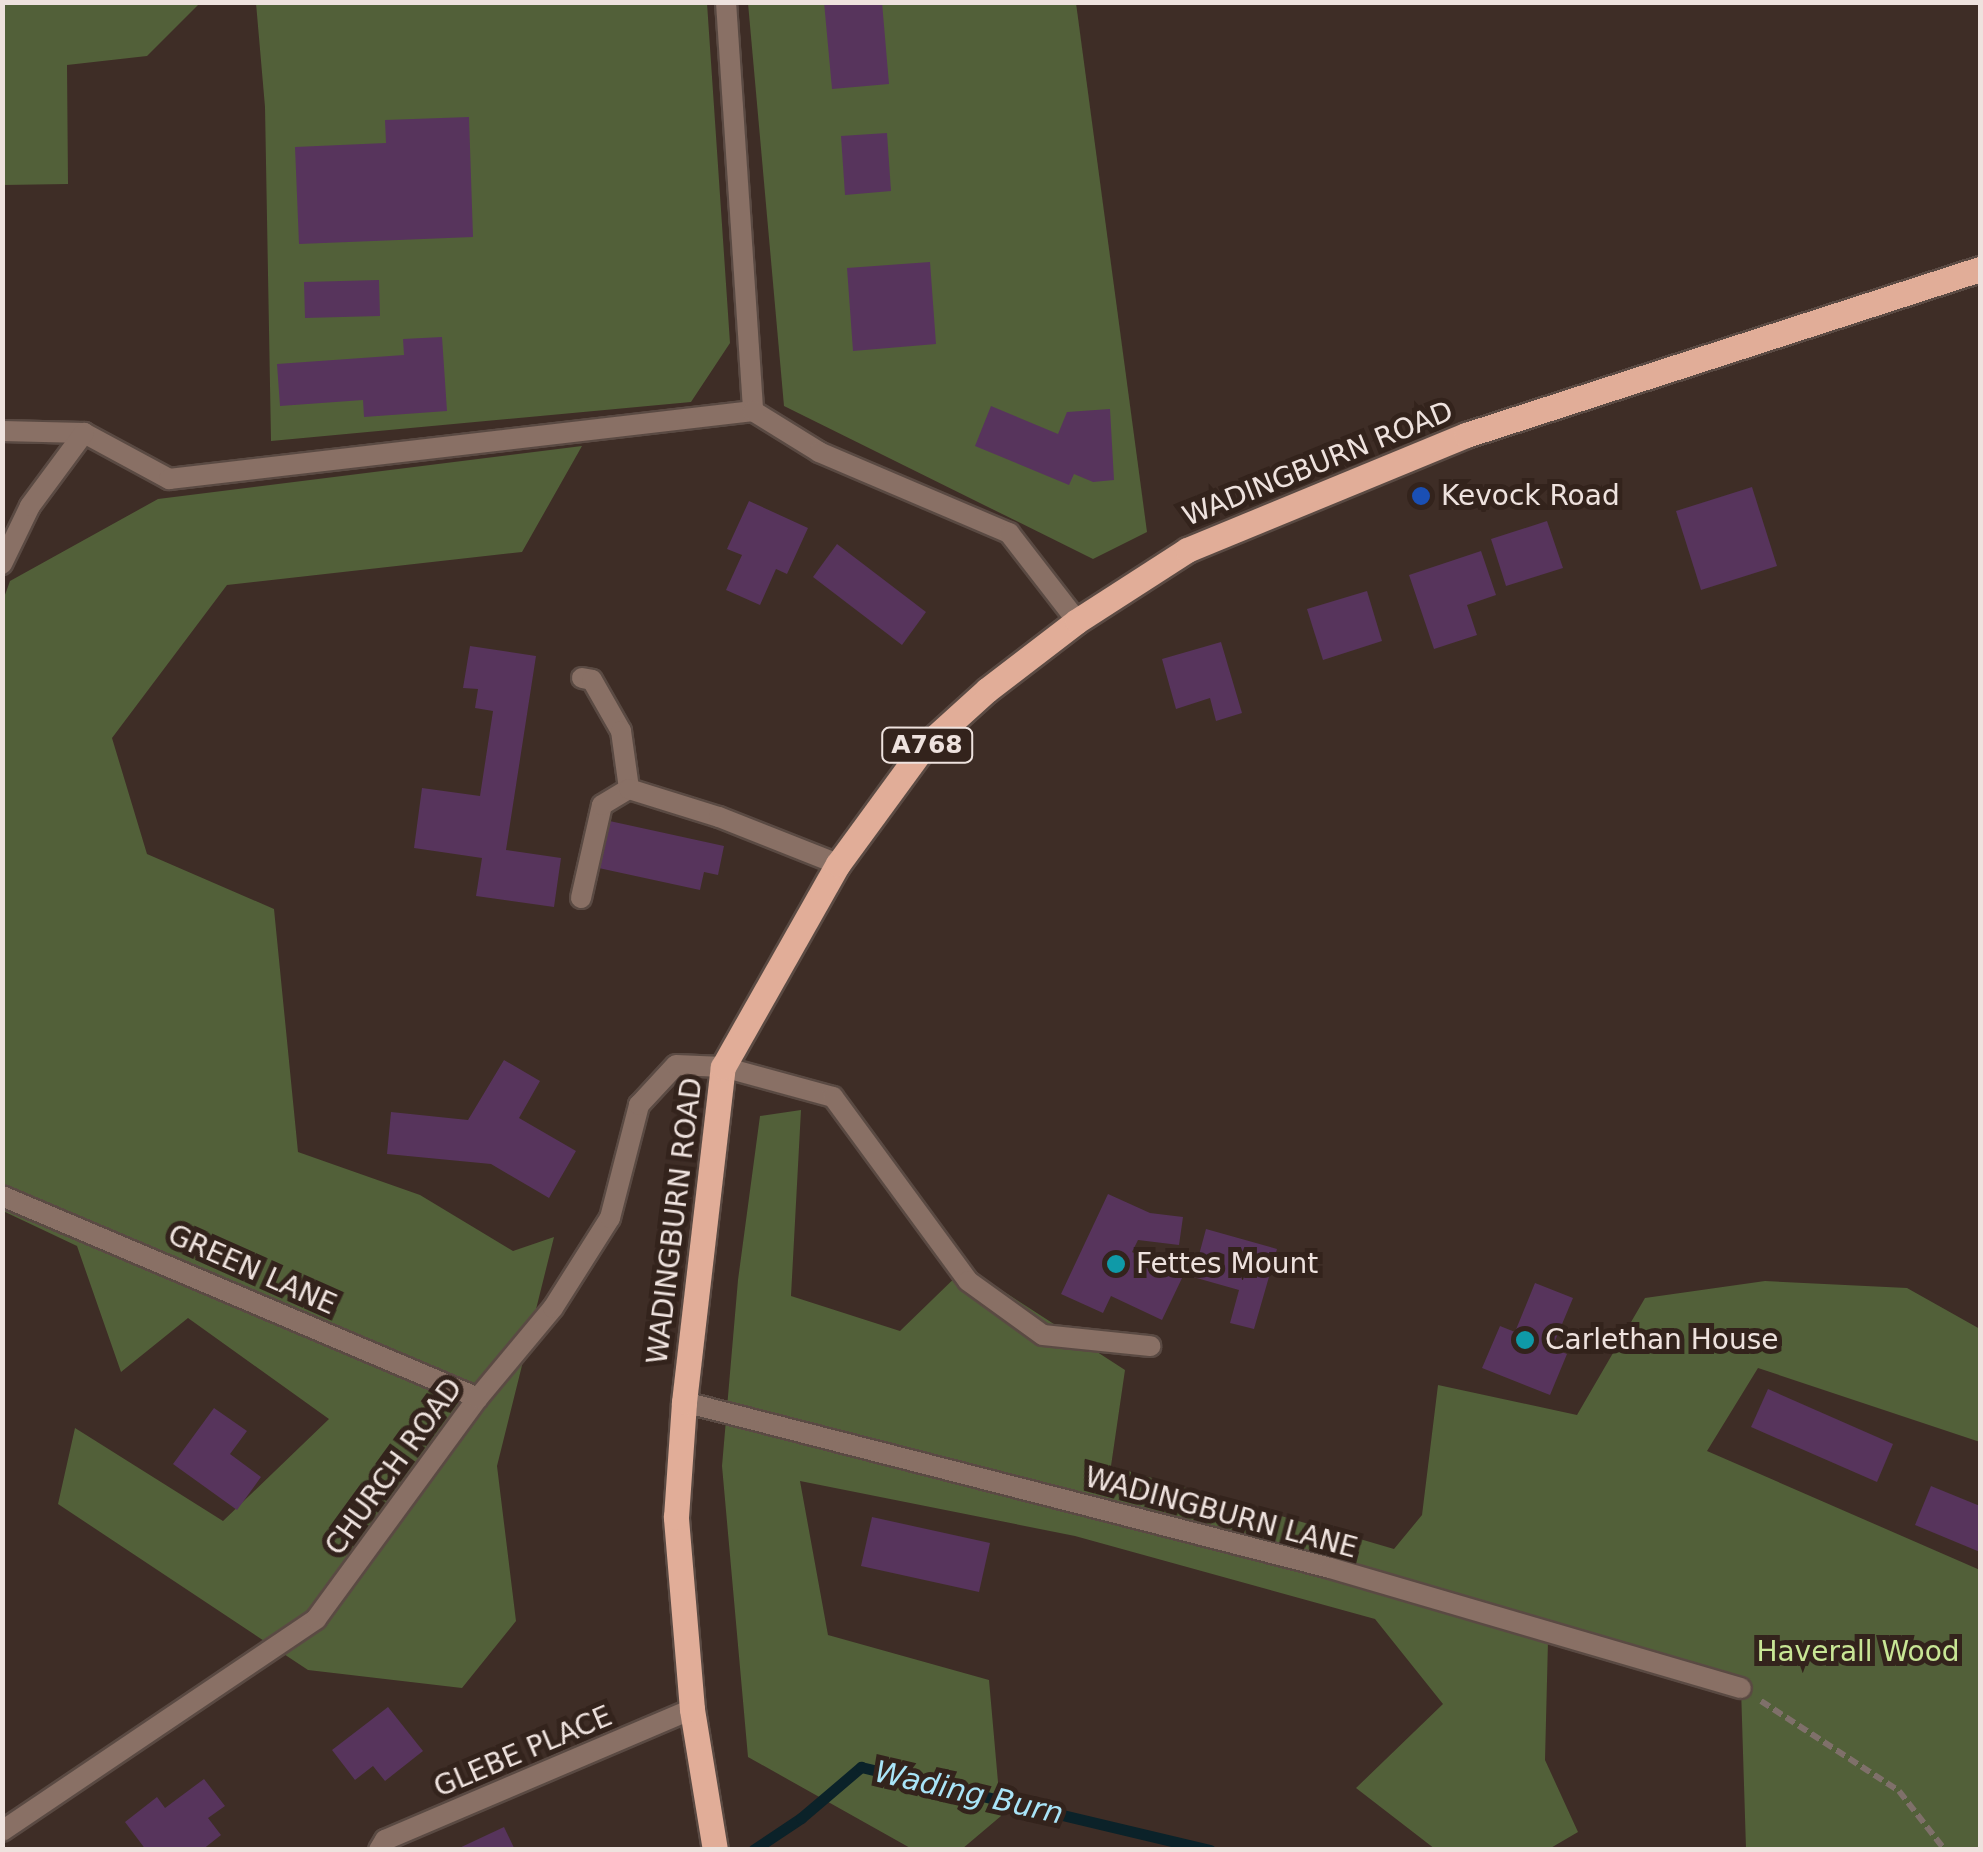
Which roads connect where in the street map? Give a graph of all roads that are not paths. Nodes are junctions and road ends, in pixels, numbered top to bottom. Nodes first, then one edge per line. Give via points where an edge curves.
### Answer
1 (726, 2) edge
2 (1980, 270) edge
3 (753, 411) junction
4 (2, 432) edge
5 (84, 434) junction
6 (2, 564) edge
7 (1078, 621) junction
8 (582, 678) dead end
9 (629, 788) junction
10 (838, 864) junction
11 (581, 898) dead end
12 (723, 1067) junction
13 (2, 1196) edge
14 (1150, 1346) dead end
15 (478, 1398) junction
16 (684, 1402) junction
17 (1742, 1688) road end
18 (692, 1709) junction
19 (2, 1831) edge
20 (715, 1848) edge
21 (379, 1850) edge

1 - 3 street
2 - 7 main road, WADINGBURN ROAD / A768 via 1448,442 1187,550
3 - 5 street via 169,479
3 - 7 street via 819,452 1010,533
4 - 5 street
5 - 6 street via 30,506
7 - 10 main road, WADINGBURN ROAD / A768 via 923,748
8 - 9 street via 592,680 621,731
9 - 10 street
9 - 11 street via 602,804
10 - 12 main road, WADINGBURN ROAD / A768
12 - 14 street, CHURCH ROAD via 833,1097 968,1281 1043,1335
12 - 15 street, CHURCH ROAD via 676,1065 639,1104 610,1218 553,1308
12 - 16 main road, WADINGBURN ROAD / A768
13 - 15 street, GREEN LANE
15 - 19 street, CHURCH ROAD via 316,1619
16 - 17 street, WADINGBURN LANE via 1330,1568
16 - 18 main road, WADINGBURN ROAD / A768 via 676,1517
18 - 20 main road, WADINGBURN ROAD / A768
18 - 21 street, GLEBE PLACE via 385,1840

